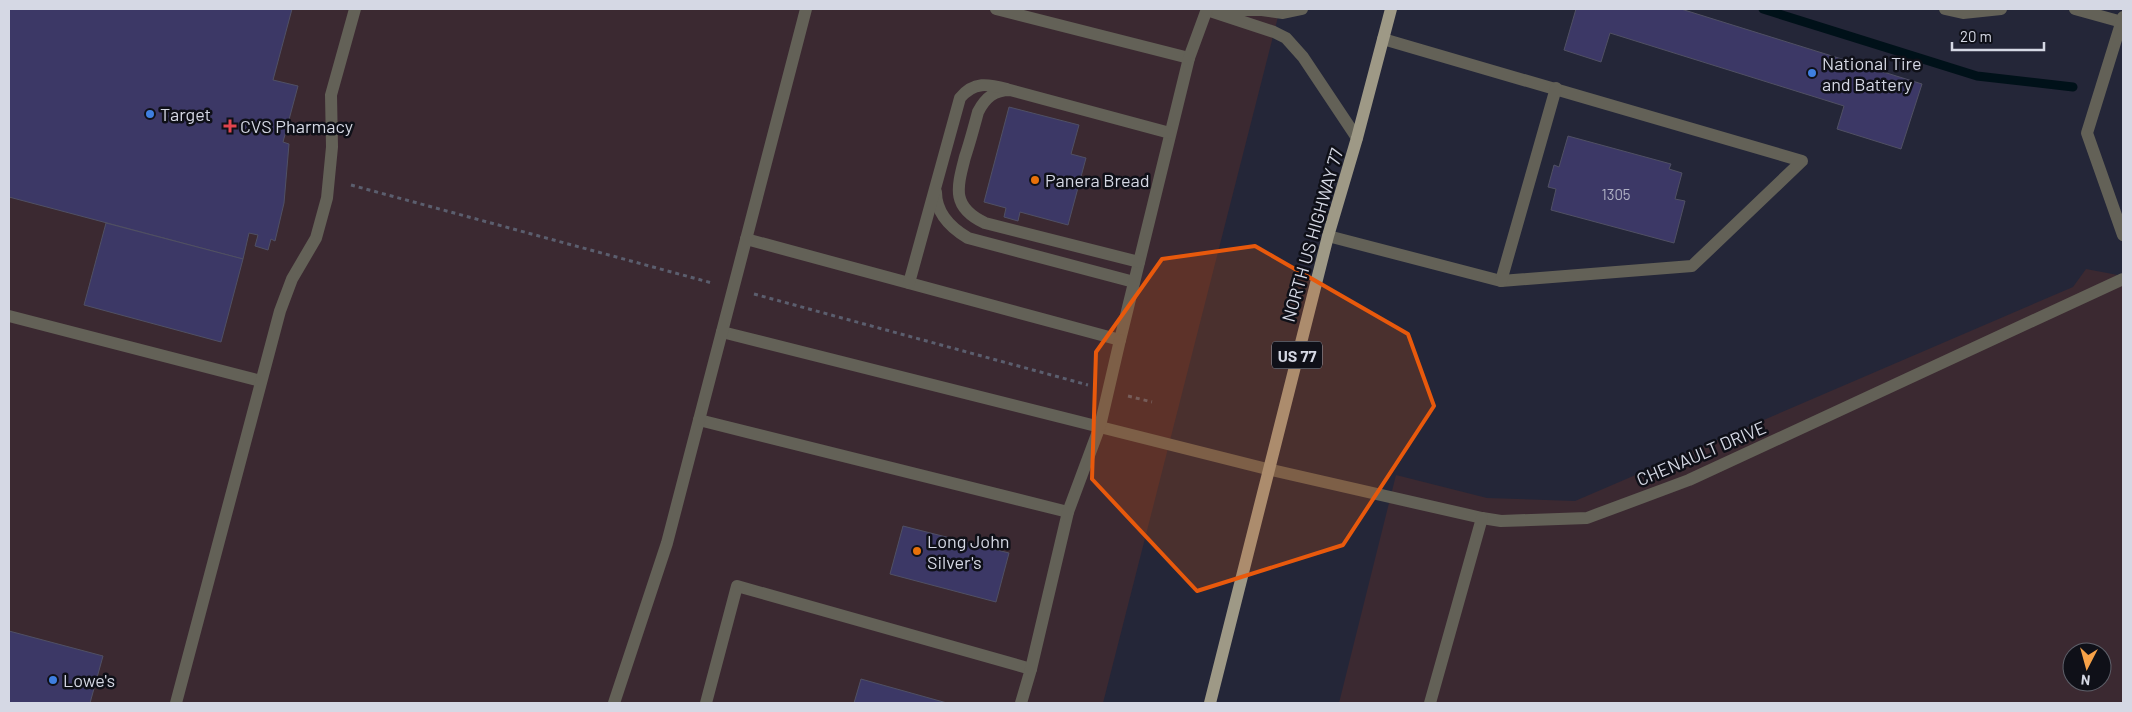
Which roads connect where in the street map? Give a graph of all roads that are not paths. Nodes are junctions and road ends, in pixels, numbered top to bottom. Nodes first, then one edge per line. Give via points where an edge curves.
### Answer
1 (355, 9) edge
2 (806, 9) edge
3 (996, 9) edge
4 (1302, 9) edge
5 (1391, 9) edge
6 (1945, 9) edge
7 (2001, 9) edge
8 (2076, 9) edge
9 (1207, 10) edge
10 (2122, 20) edge
11 (2120, 37) edge
12 (1383, 39) junction
13 (1189, 58) junction
14 (1556, 88) junction
15 (1010, 90) junction
16 (1170, 133) junction
17 (1357, 138) junction
18 (936, 182) junction
19 (2123, 235) edge
20 (1328, 236) junction
21 (746, 239) junction
22 (1139, 262) junction
23 (2123, 279) edge
24 (1501, 281) junction
25 (1134, 282) junction
26 (909, 283) junction
27 (9, 316) edge
28 (722, 332) junction
29 (1120, 340) junction
30 (261, 381) junction
31 (699, 420) junction
32 (1100, 426) junction
33 (1267, 469) junction
34 (1068, 512) junction
35 (1482, 518) junction
36 (1031, 669) junction
37 (176, 703) edge
38 (614, 703) edge
39 (706, 703) edge
40 (1021, 703) edge
41 (1210, 703) edge
42 (1430, 703) edge

1 - 30 street via 331,94 332,147 327,198 316,238 292,279 280,311
2 - 21 street
3 - 13 street
4 - 9 street via 1283,13
5 - 12 main road, NORTH US HIGHWAY 77 / US 77
6 - 7 street via 1963,13
8 - 10 street
9 - 13 street
9 - 17 street via 1286,38
10 - 11 street
11 - 19 street via 2087,133
12 - 14 street
12 - 17 main road, NORTH US HIGHWAY 77 / US 77
13 - 16 street
14 - 24 street
14 - 24 street via 1802,161 1692,266
15 - 16 street
15 - 18 street via 986,83 966,91 960,98
15 - 22 street via 1000,90 991,95 978,112 958,188 967,211 985,222
16 - 22 street
17 - 20 main road, NORTH US HIGHWAY 77 / US 77
18 - 25 street via 939,207 956,231 968,238
18 - 26 street
20 - 24 street
20 - 33 main road, NORTH US HIGHWAY 77 / US 77
21 - 26 street
21 - 28 street
22 - 25 street
23 - 35 street, CHENAULT DRIVE via 1689,480 1587,518 1501,521
25 - 29 street
26 - 29 street
27 - 30 street
28 - 31 street
28 - 32 street, CHENAULT DRIVE
29 - 32 street
30 - 37 street
31 - 34 street
31 - 38 street via 667,543
32 - 33 street, CHENAULT DRIVE
32 - 34 street
33 - 35 street, CHENAULT DRIVE
33 - 41 main road, NORTH US HIGHWAY 77 / US 77
34 - 36 street
35 - 42 street
36 - 39 street via 737,586
36 - 40 street

